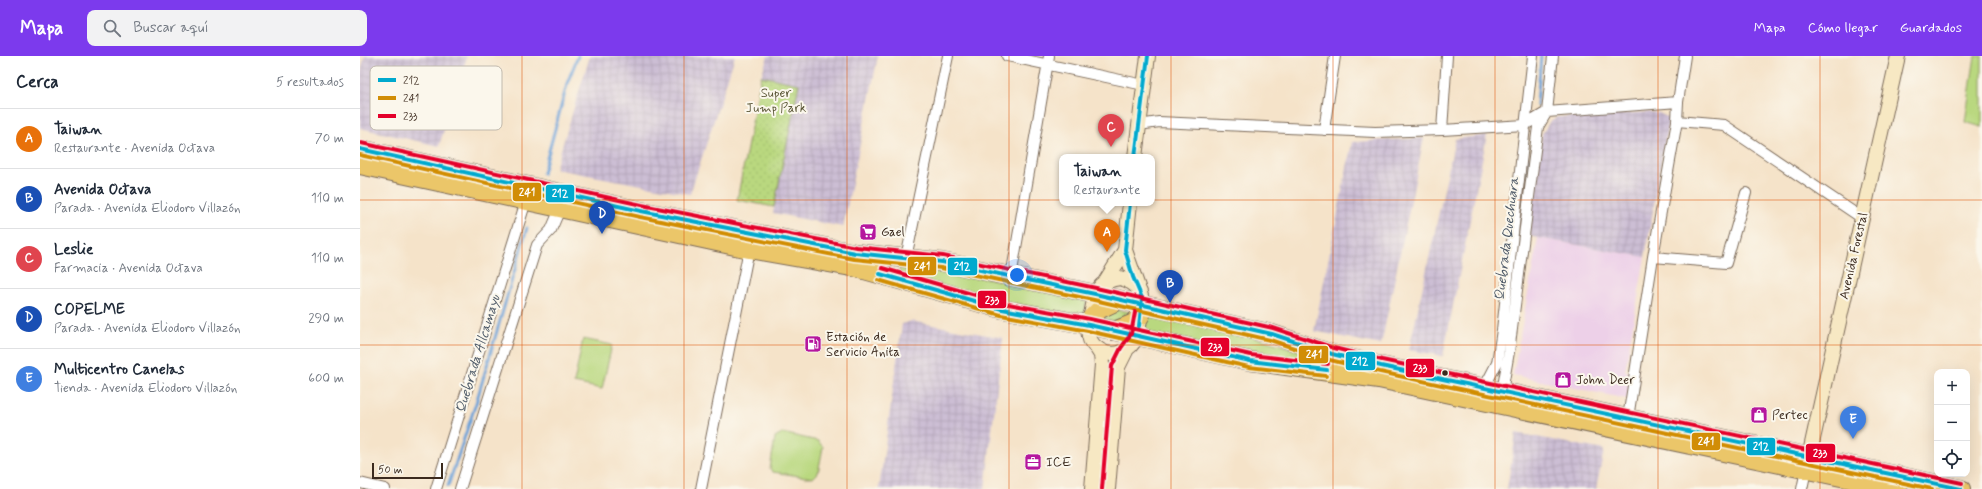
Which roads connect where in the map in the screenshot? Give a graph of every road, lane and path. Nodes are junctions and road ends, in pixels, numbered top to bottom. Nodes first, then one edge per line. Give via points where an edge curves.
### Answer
1 (948, 56) edge
2 (1007, 56) edge
3 (1148, 56) edge
4 (1335, 56) edge
5 (1447, 56) edge
6 (1533, 56) edge
7 (1553, 56) edge
8 (1685, 56) edge
9 (1898, 56) edge
10 (1048, 60) edge
11 (1144, 85) junction
12 (1678, 102) junction
13 (1547, 112) junction
14 (1677, 121) junction
15 (1139, 125) junction
16 (1526, 125) junction
17 (1324, 130) junction
18 (1442, 130) junction
19 (360, 149) edge
20 (1135, 154) edge
21 (360, 165) edge
22 (1746, 193) dead end
23 (526, 201) junction
24 (1130, 206) edge
25 (560, 209) junction
26 (1862, 218) junction
27 (749, 249) junction
28 (1125, 250) junction
29 (1653, 257) junction
30 (906, 258) junction
31 (1011, 277) junction
32 (1100, 288) junction
33 (1119, 300) junction
34 (1141, 303) junction
35 (1090, 322) junction
36 (1114, 331) junction
37 (1137, 336) junction
38 (1096, 347) junction
39 (1126, 351) junction
40 (1484, 388) junction
41 (1502, 392) junction
42 (1628, 418) junction
43 (1808, 463) junction
44 (360, 483) edge
45 (385, 489) edge
46 (436, 489) edge
47 (460, 489) edge
48 (702, 489) edge
49 (1092, 489) edge
50 (1108, 489) edge
51 (1802, 489) edge
52 (1898, 489) edge
53 (1961, 489) edge

1 - 30 street
2 - 10 street
3 - 11 main road
4 - 17 street
5 - 18 street
6 - 16 street
7 - 13 street
8 - 12 street
9 - 26 main road, Avenida Forestal
10 - 11 street
10 - 31 street
11 - 15 main road
12 - 13 street
12 - 14 street
13 - 16 street
13 - 41 street via 1538,127
14 - 26 street via 1724,125
14 - 29 street
15 - 17 street via 1159,122
15 - 20 main road
16 - 18 street
16 - 40 street via 1498,356
17 - 18 street
19 - 30 highway via 641,211 855,253
21 - 23 highway
22 - 29 street via 1726,262
23 - 25 highway
23 - 46 street
24 - 28 main road
25 - 27 highway
25 - 47 street via 551,230 537,245
26 - 43 main road, Avenida Forestal
27 - 35 highway via 857,268 1002,309
27 - 48 street
28 - 32 main road
28 - 34 main road
29 - 42 street
30 - 31 highway via 942,262
31 - 32 highway
32 - 33 highway
32 - 34 main road via 1120,278 1134,284
32 - 35 main road
33 - 34 highway
33 - 35 highway via 1100,309
34 - 36 highway via 1134,323
34 - 37 main road
34 - 40 highway via 1272,334 1332,354
35 - 36 highway
35 - 38 main road via 1088,335
36 - 37 highway
37 - 39 main road
37 - 43 highway via 1250,361 1378,379
38 - 39 main road via 1104,353 1111,354
38 - 49 main road via 1101,355 1102,364
39 - 50 main road via 1118,367
40 - 41 highway
41 - 42 highway
42 - 43 highway
43 - 51 street
43 - 52 highway
43 - 53 highway
44 - 45 street

